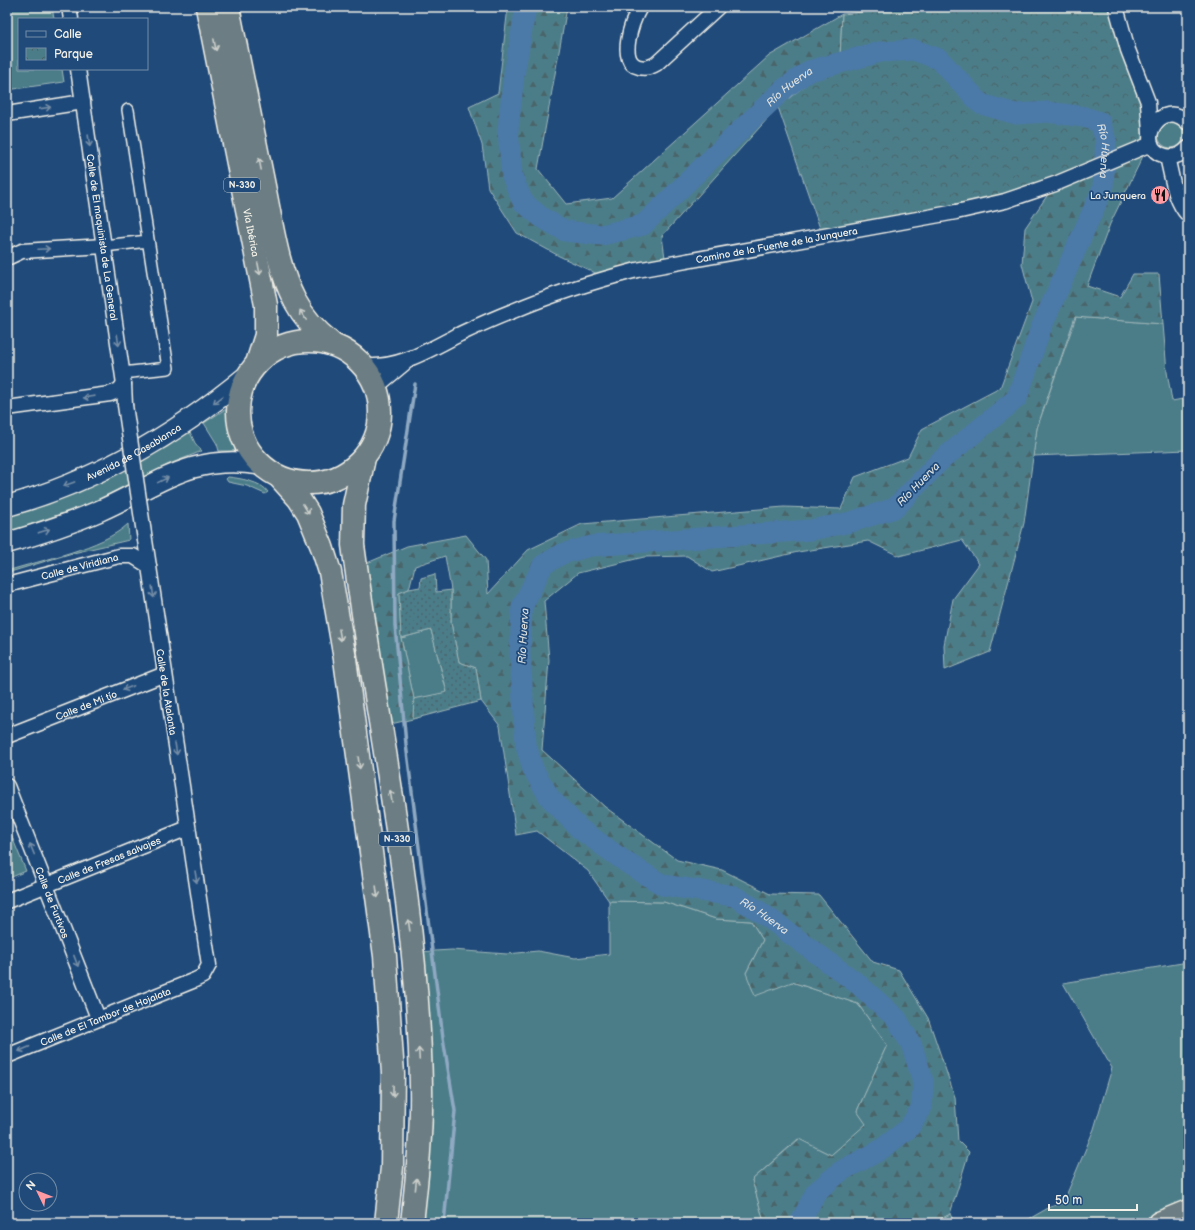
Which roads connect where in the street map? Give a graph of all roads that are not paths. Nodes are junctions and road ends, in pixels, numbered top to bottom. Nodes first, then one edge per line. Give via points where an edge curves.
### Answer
1 (69, 7) edge
2 (207, 7) edge
3 (228, 7) edge
4 (640, 7) edge
5 (718, 7) edge
6 (1116, 7) edge
7 (71, 18) edge
8 (78, 70) edge
9 (83, 102) junction
10 (1148, 102) junction
11 (128, 110) dead end
12 (7, 114) edge
13 (1172, 115) junction
14 (1188, 123) edge
15 (1151, 138) junction
16 (1188, 148) edge
17 (1167, 157) junction
18 (1188, 215) edge
19 (148, 241) junction
20 (104, 246) junction
21 (7, 258) edge
22 (330, 342) junction
23 (408, 360) junction
24 (363, 366) junction
25 (253, 369) junction
26 (123, 379) junction
27 (376, 387) junction
28 (125, 405) joint
29 (7, 408) edge
30 (364, 458) junction
31 (258, 464) junction
32 (281, 479) junction
33 (7, 506) edge
34 (7, 543) edge
35 (149, 566) junction
36 (7, 585) edge
37 (165, 674) junction
38 (7, 736) edge
39 (7, 786) edge
40 (188, 828) junction
41 (47, 885) junction
42 (7, 902) edge
43 (203, 976) joint
44 (98, 1018) junction
45 (7, 1056) edge
46 (1188, 1210) edge
47 (386, 1223) edge
48 (412, 1223) edge
49 (1159, 1223) edge

1 - 7 street
2 -> 25 highway, Vía Ibérica / N-330 via 266,305 266,335
22 -> 3 highway, N-330 via 315,330 305,317 294,300 285,275 270,216
4 - 5 street via 635,15 626,52 628,61 643,68 656,64
6 - 10 street via 1128,50
8 - 9 street, Calle de El maquinista de La General
12 -> 9 street
9 -> 20 street, Calle de El maquinista de La General
10 - 13 street
10 - 15 street
11 - 19 street
13 - 14 street
13 - 15 street via 1156,122
15 - 17 street via 1157,152
15 - 23 street, Camino de la Fuente de la Junquera via 1137,150 1055,184 1005,201 606,278 515,310
16 - 17 street via 1178,156
17 - 18 street via 1176,192 1183,210
19 - 20 street
19 - 26 street via 168,368
21 -> 20 street via 22,251
20 -> 26 street, Calle de El maquinista de La General
22 - 24 highway, N-330
22 - 25 highway, N-330 via 294,341 268,353
23 - 24 street, Camino de la Fuente de la Junquera via 386,366
23 - 27 street, Camino de la Fuente de la Junquera
24 - 27 highway, N-330
25 - 31 highway, N-330 via 242,386 238,400 238,415 246,446
25 -> 33 main road, Avenida de Casablanca via 199,414 142,450 87,478
26 - 28 street, Calle de El maquinista de La General
26 -> 29 street via 119,390 110,394
27 - 30 highway, N-330 via 380,419 375,437
28 - 35 street, Calle de la Atalanta, bridge
30 - 32 highway, N-330 via 345,475 329,481 312,484
48 -> 30 highway, N-330 via 419,1154 421,1087 417,1007 409,922 353,545 354,506
31 - 32 highway, N-330
34 -> 31 main road via 74,522 193,467 228,462
32 -> 47 highway, N-330 via 308,513 322,547 330,572 347,674 385,956 393,1074 392,1167
35 - 36 street, Calle de Viridiana via 134,556 119,556
35 -> 37 street, Calle de la Atalanta
37 -> 38 street, Calle de Mi tío
37 -> 40 street, Calle de la Atalanta
41 -> 39 street, Calle de Furtivos
40 - 41 street, Calle de Fresas salvajes
40 -> 43 street, Calle de la Atalanta via 209,958 209,965
41 - 42 street, Calle de Fresas salvajes
41 -> 44 street, Calle de Furtivos
43 - 44 street, Calle de El Tambor de Hojalata
44 -> 45 street, Calle de El Tambor de Hojalata
46 - 49 highway

